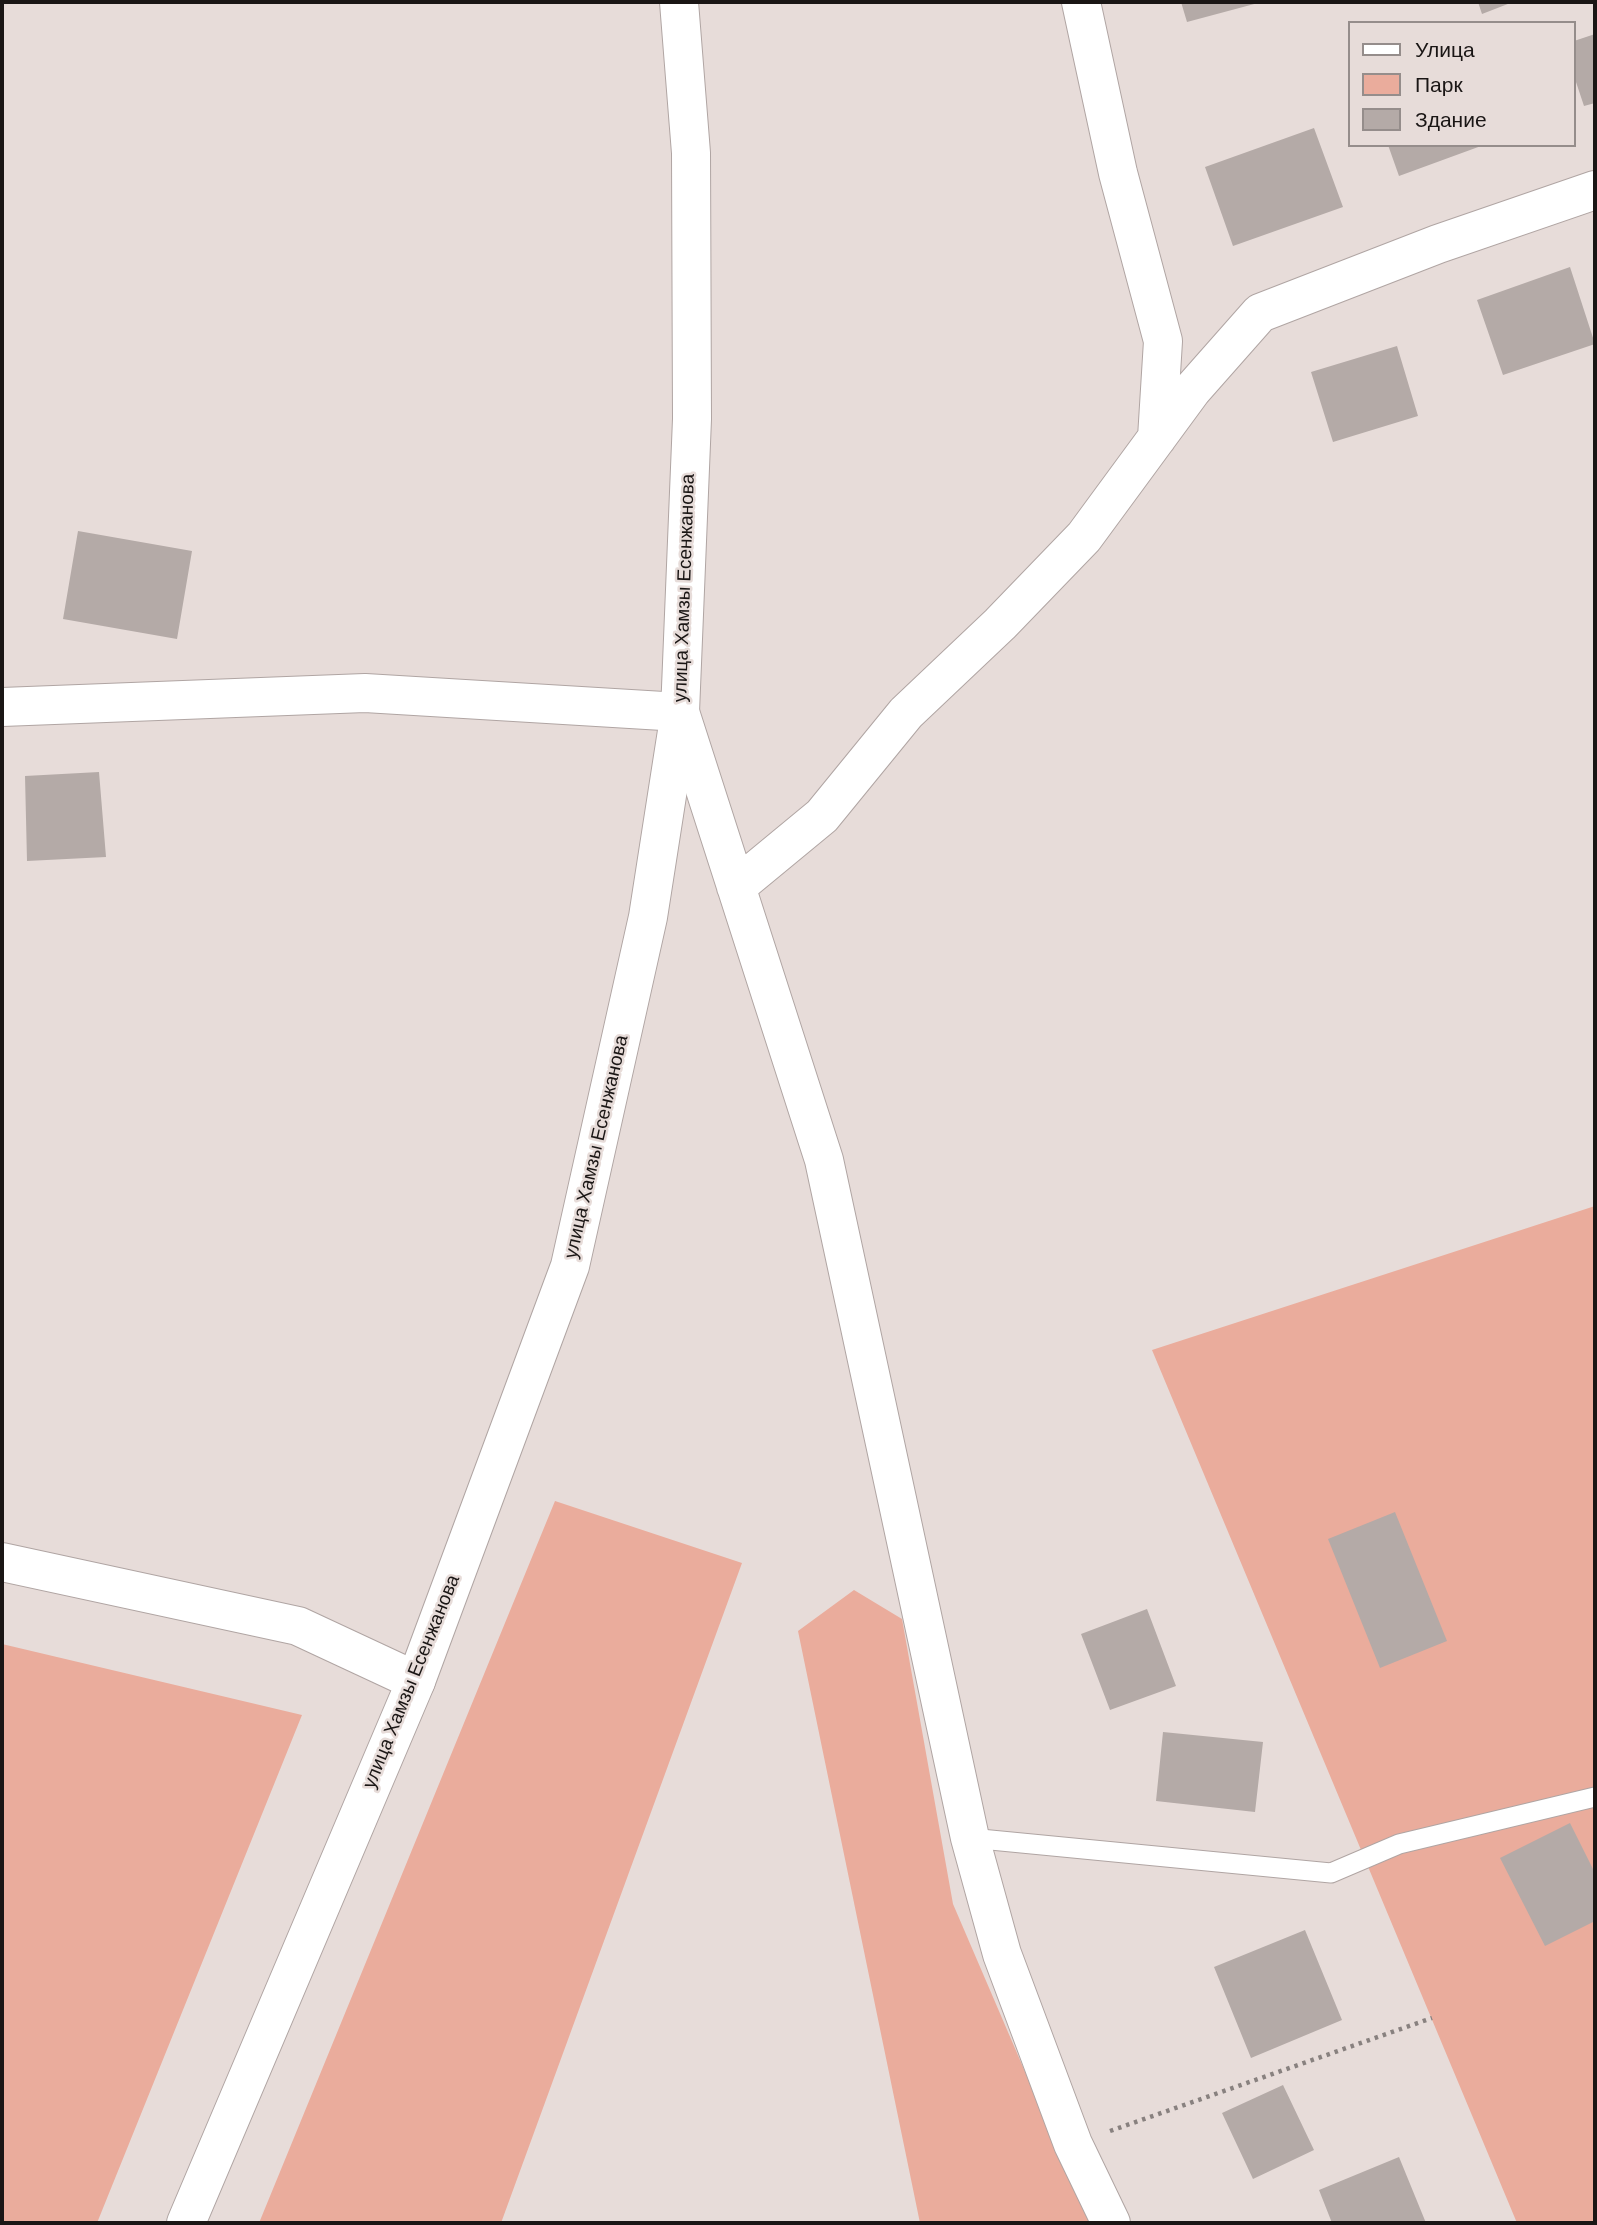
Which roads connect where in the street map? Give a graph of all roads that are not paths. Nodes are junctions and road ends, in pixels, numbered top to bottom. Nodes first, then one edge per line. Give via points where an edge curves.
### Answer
1 (679, 2) edge
2 (1081, 2) edge
3 (1595, 190) edge
4 (1157, 438) junction
5 (2, 707) edge
6 (680, 712) junction
7 (736, 887) junction
8 (2, 1562) edge
9 (416, 1681) junction
10 (1595, 1797) edge
11 (970, 1838) junction
12 (186, 2223) edge
13 (1111, 2223) edge

1 - 6 street, улица Хамзы Есенжанова via 691,153 692,377
2 - 4 street via 1118,173 1163,341
3 - 4 street via 1259,313
4 - 7 street via 1084,537 906,713 822,816
5 - 6 street via 365,693
6 - 7 street
6 - 9 street, улица Хамзы Есенжанова via 648,917 570,1265
7 - 11 street via 824,1160
8 - 9 street via 298,1626
9 - 12 street, улица Хамзы Есенжанова
10 - 11 lane via 1399,1844 1331,1873
11 - 13 street via 1002,1954 1073,2144

